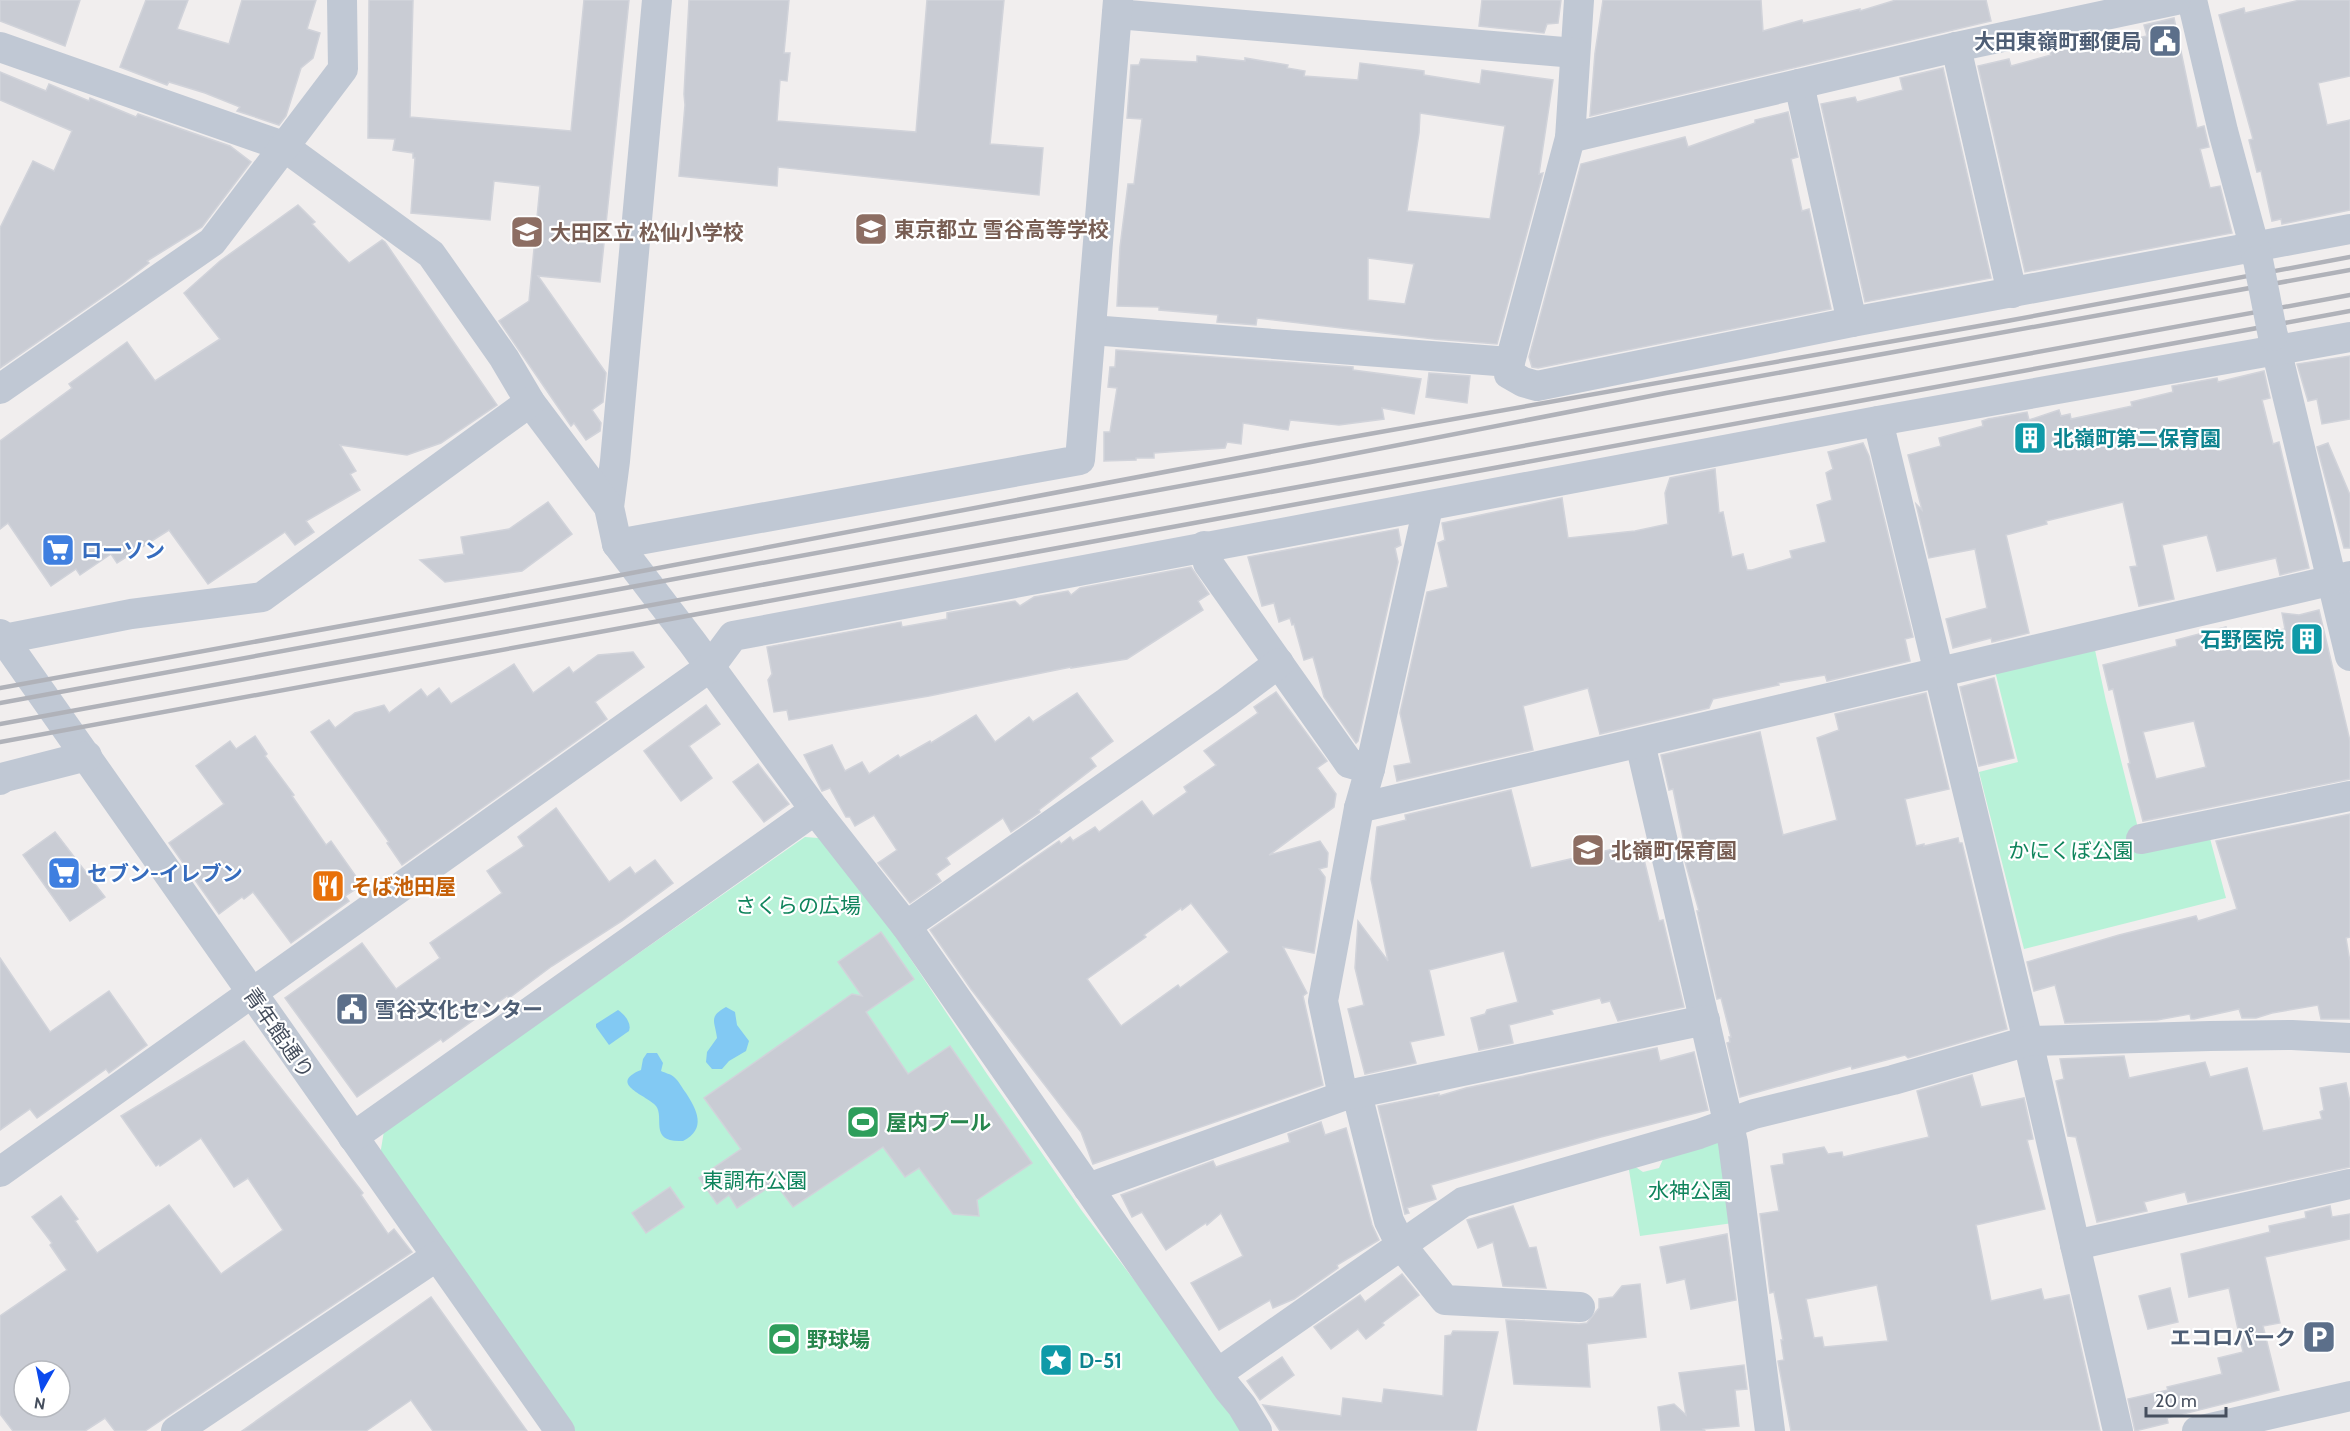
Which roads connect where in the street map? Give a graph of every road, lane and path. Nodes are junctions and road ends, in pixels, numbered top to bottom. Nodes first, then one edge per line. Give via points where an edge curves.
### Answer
1 (342, 0) edge
2 (657, 0) edge
3 (1579, 0) edge
4 (2176, 0) edge
5 (2192, 0) edge
6 (1118, 7) edge
7 (0, 46) edge
8 (1956, 47) junction
9 (1575, 53) junction
10 (1799, 84) junction
11 (1570, 138) junction
12 (283, 146) junction
13 (2350, 229) edge
14 (2254, 247) junction
15 (2012, 293) junction
16 (1852, 322) junction
17 (1091, 330) junction
18 (2350, 337) edge
19 (2275, 343) junction
20 (1510, 362) junction
21 (0, 389) edge
22 (530, 402) junction
23 (1878, 421) junction
24 (609, 507) junction
25 (1428, 507) junction
26 (617, 544) junction
27 (1204, 546) junction
28 (2341, 578) edge
29 (2, 636) edge
30 (2350, 656) edge
31 (1279, 663) junction
32 (710, 667) junction
33 (1940, 673) junction
34 (1640, 743) junction
35 (87, 756) junction
36 (1370, 769) junction
37 (0, 780) edge
38 (2350, 796) edge
39 (1359, 808) junction
40 (815, 810) junction
41 (2141, 839) dead end
42 (906, 926) junction
43 (252, 993) junction
44 (1705, 1020) junction
45 (2350, 1038) edge
46 (2028, 1041) junction
47 (1350, 1095) junction
48 (1729, 1124) junction
49 (353, 1137) junction
50 (0, 1172) edge
51 (2350, 1184) edge
52 (1088, 1188) junction
53 (1401, 1245) junction
54 (2075, 1245) junction
55 (437, 1256) junction
56 (1580, 1307) dead end
57 (1218, 1373) junction
58 (2350, 1396) edge
59 (176, 1431) edge
60 (560, 1431) edge
61 (1257, 1431) edge
62 (1770, 1431) edge
63 (2118, 1431) edge
64 (2197, 1431) edge

1 - 12 street via 343,69
2 - 24 street
3 - 9 street
4 - 8 street
5 - 14 street
6 - 9 street
6 - 17 street
7 - 12 street
8 - 10 street
8 - 15 street
9 - 11 street
10 - 11 street
10 - 16 street
11 - 20 street
12 - 21 street via 212,242
12 - 22 street via 431,254
13 - 14 street
14 - 15 street
14 - 19 street, bridge
15 - 16 street
16 - 20 street via 1537,386 1509,374
17 - 20 street
17 - 26 street via 1080,460
18 - 19 street
19 - 23 street via 2258,351
19 - 28 street
22 - 24 street
22 - 29 street via 262,597
23 - 25 street
23 - 33 street
24 - 26 street
25 - 27 street
25 - 36 street
26 - 32 street
27 - 31 street via 1208,563
27 - 32 street via 733,636
28 - 30 street
28 - 33 street
29 - 35 street, 青年館通り
31 - 36 street via 1349,763
31 - 42 street
32 - 40 street
32 - 43 street
33 - 34 street
33 - 46 street
34 - 39 street
34 - 44 street
35 - 37 street
35 - 43 street, 青年館通り
36 - 39 street
38 - 41 street
39 - 47 street via 1323,1001
40 - 42 street
40 - 49 street
42 - 52 street
43 - 49 street, 青年館通り
43 - 50 street
44 - 47 street
44 - 48 street
45 - 46 street via 2268,1035
46 - 48 street
46 - 54 street
47 - 52 street
47 - 53 street via 1389,1221
48 - 53 street via 1463,1202
48 - 62 street
49 - 55 street, 青年館通り
51 - 54 street
52 - 57 street
53 - 56 street via 1445,1300
53 - 57 street
54 - 63 street
55 - 59 street
55 - 60 street, 青年館通り
57 - 61 street
58 - 64 street

